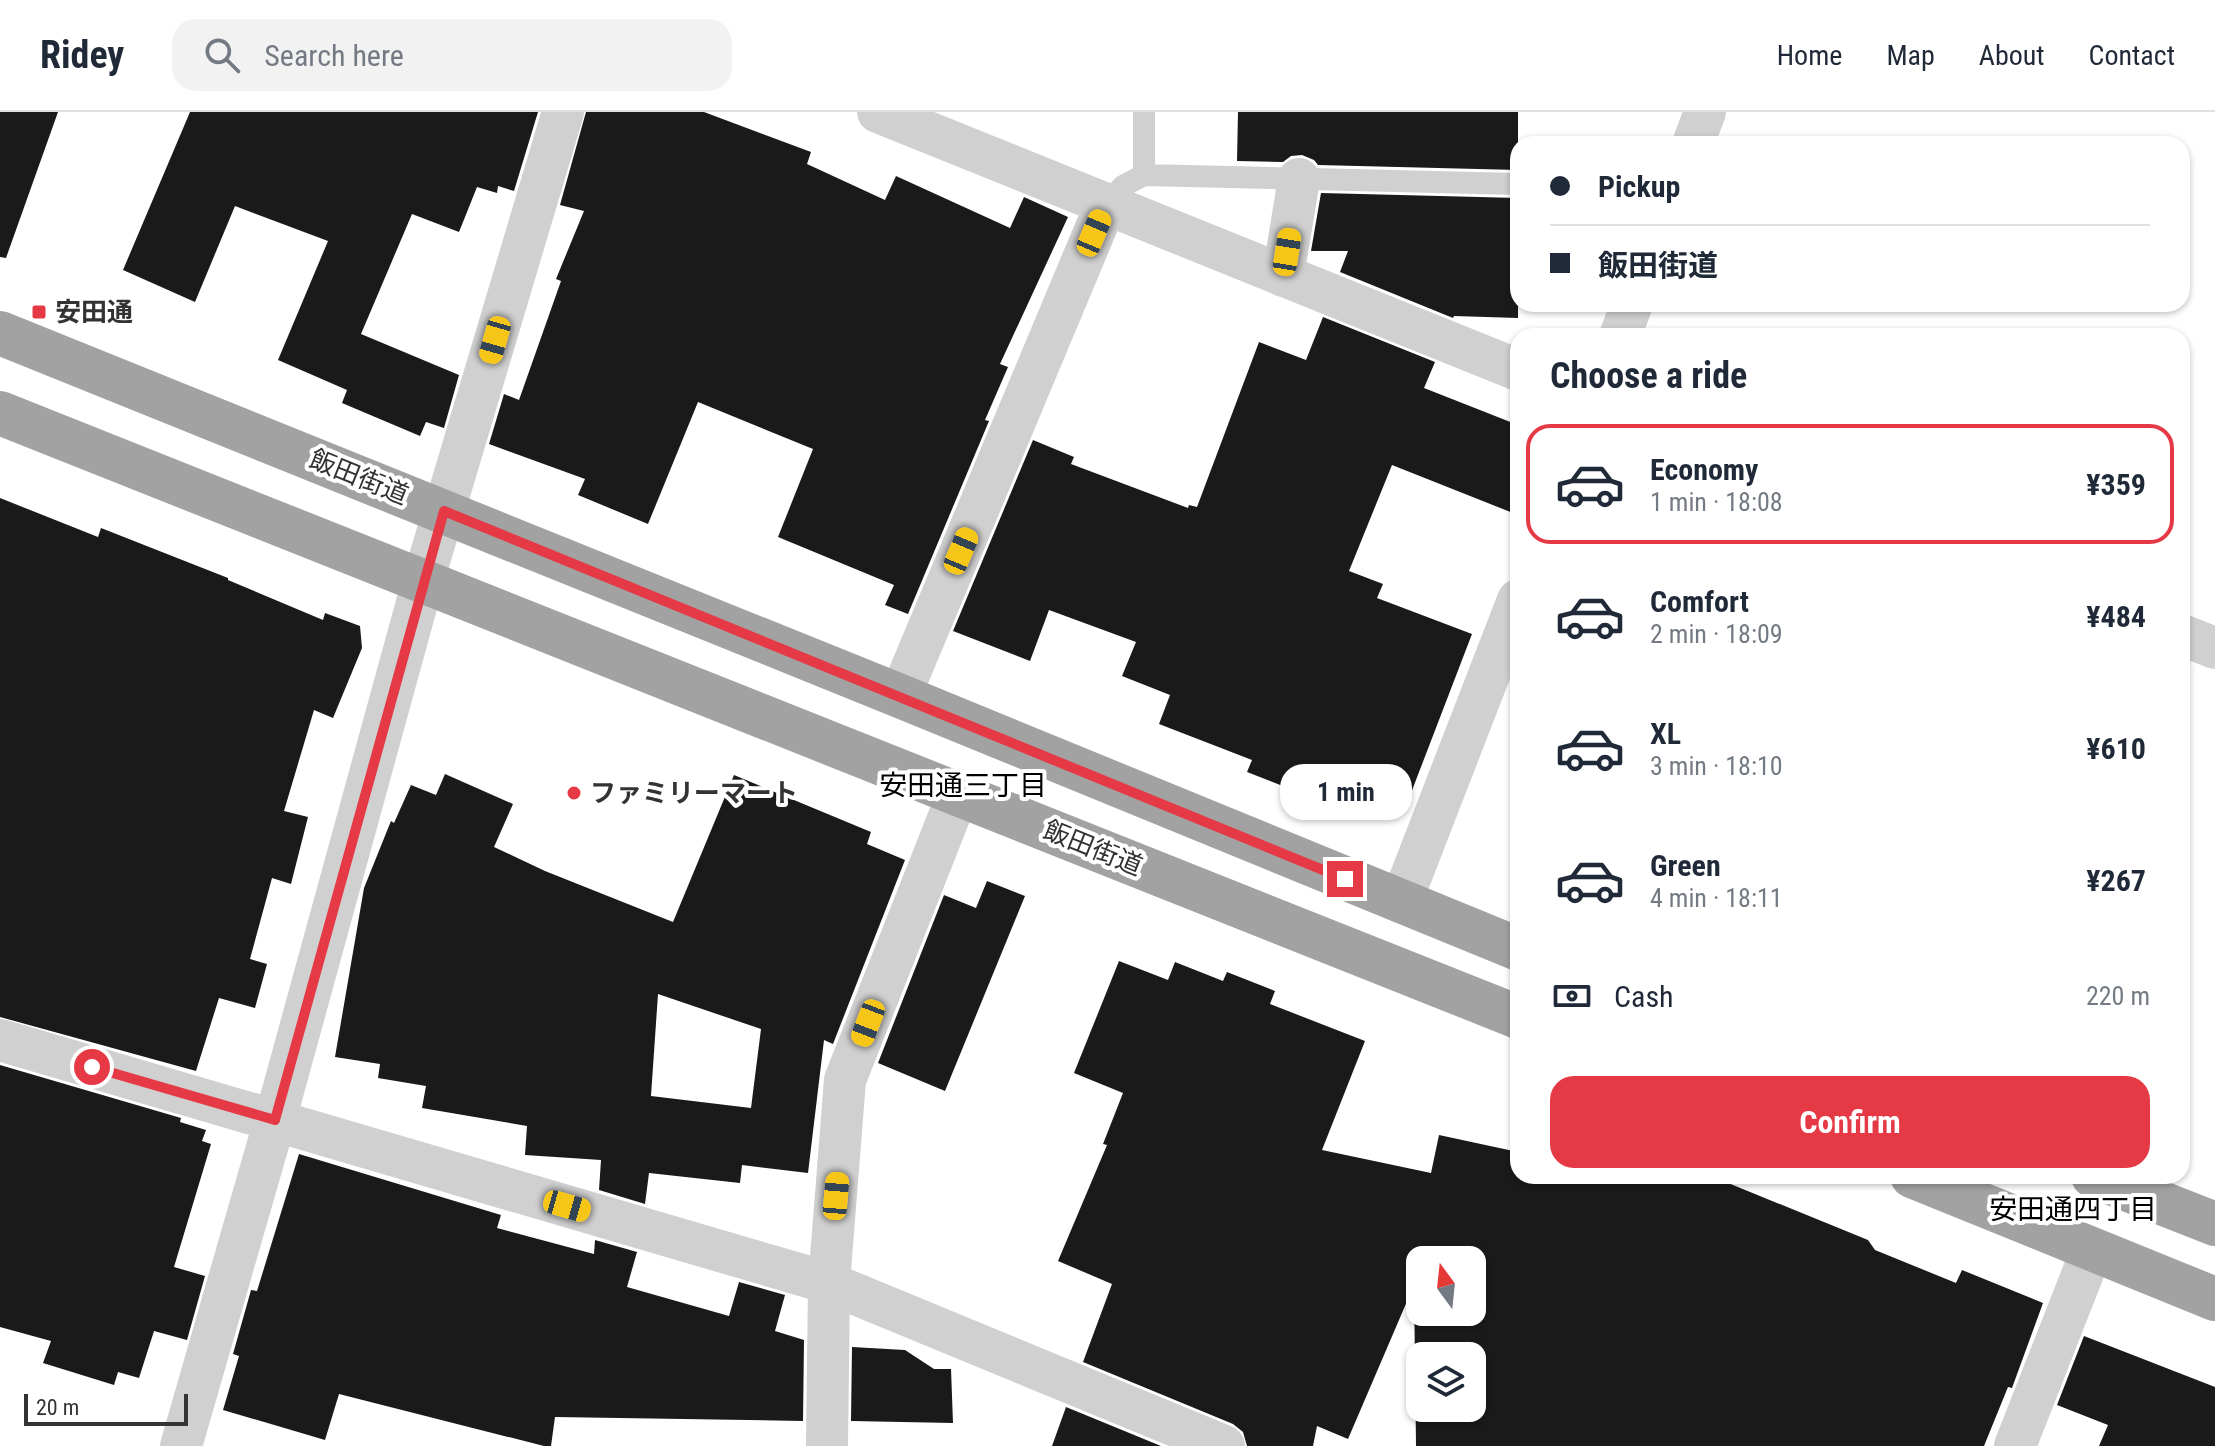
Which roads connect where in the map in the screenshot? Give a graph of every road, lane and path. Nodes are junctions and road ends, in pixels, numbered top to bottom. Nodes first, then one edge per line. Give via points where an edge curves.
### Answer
1 (563, 112) edge
2 (878, 112) edge
3 (1144, 112) edge
4 (1705, 112) edge
5 (1696, 136) edge
6 (1144, 175) junction
7 (1299, 179) junction
8 (1510, 184) edge
9 (1106, 204) junction
10 (1283, 276) junction
11 (0, 333) edge
12 (1510, 367) edge
13 (0, 413) edge
14 (444, 511) junction
15 (423, 581) junction
16 (1510, 621) edge
17 (2190, 638) edge
18 (2215, 648) edge
19 (900, 696) junction
20 (958, 794) junction
21 (1401, 902) junction
22 (1510, 946) edge
23 (1510, 1014) edge
24 (0, 1040) edge
25 (275, 1120) junction
26 (1931, 1184) edge
27 (2113, 1184) edge
28 (2215, 1224) edge
29 (2092, 1250) junction
30 (829, 1283) junction
31 (2215, 1299) edge
32 (181, 1446) edge
33 (827, 1446) edge
34 (1224, 1446) edge
35 (2015, 1446) edge

1 - 14 street
2 - 9 street
3 - 6 lane
4 - 5 street
6 - 7 lane
6 - 9 lane
7 - 8 lane
7 - 10 street
9 - 10 street
9 - 19 street
10 - 12 street
11 - 14 highway, 飯田街道
13 - 15 highway, 飯田街道
14 - 15 street
14 - 19 highway, 飯田街道
15 - 20 highway, 飯田街道
15 - 25 street
16 - 21 street
17 - 18 street
19 - 21 highway, 飯田街道
20 - 23 highway, 飯田街道
20 - 30 street via 845,1080
21 - 22 highway, 飯田街道
24 - 25 street
25 - 30 street
25 - 32 street
26 - 29 highway
27 - 28 highway
29 - 31 highway
29 - 35 street
30 - 33 street
30 - 34 street

